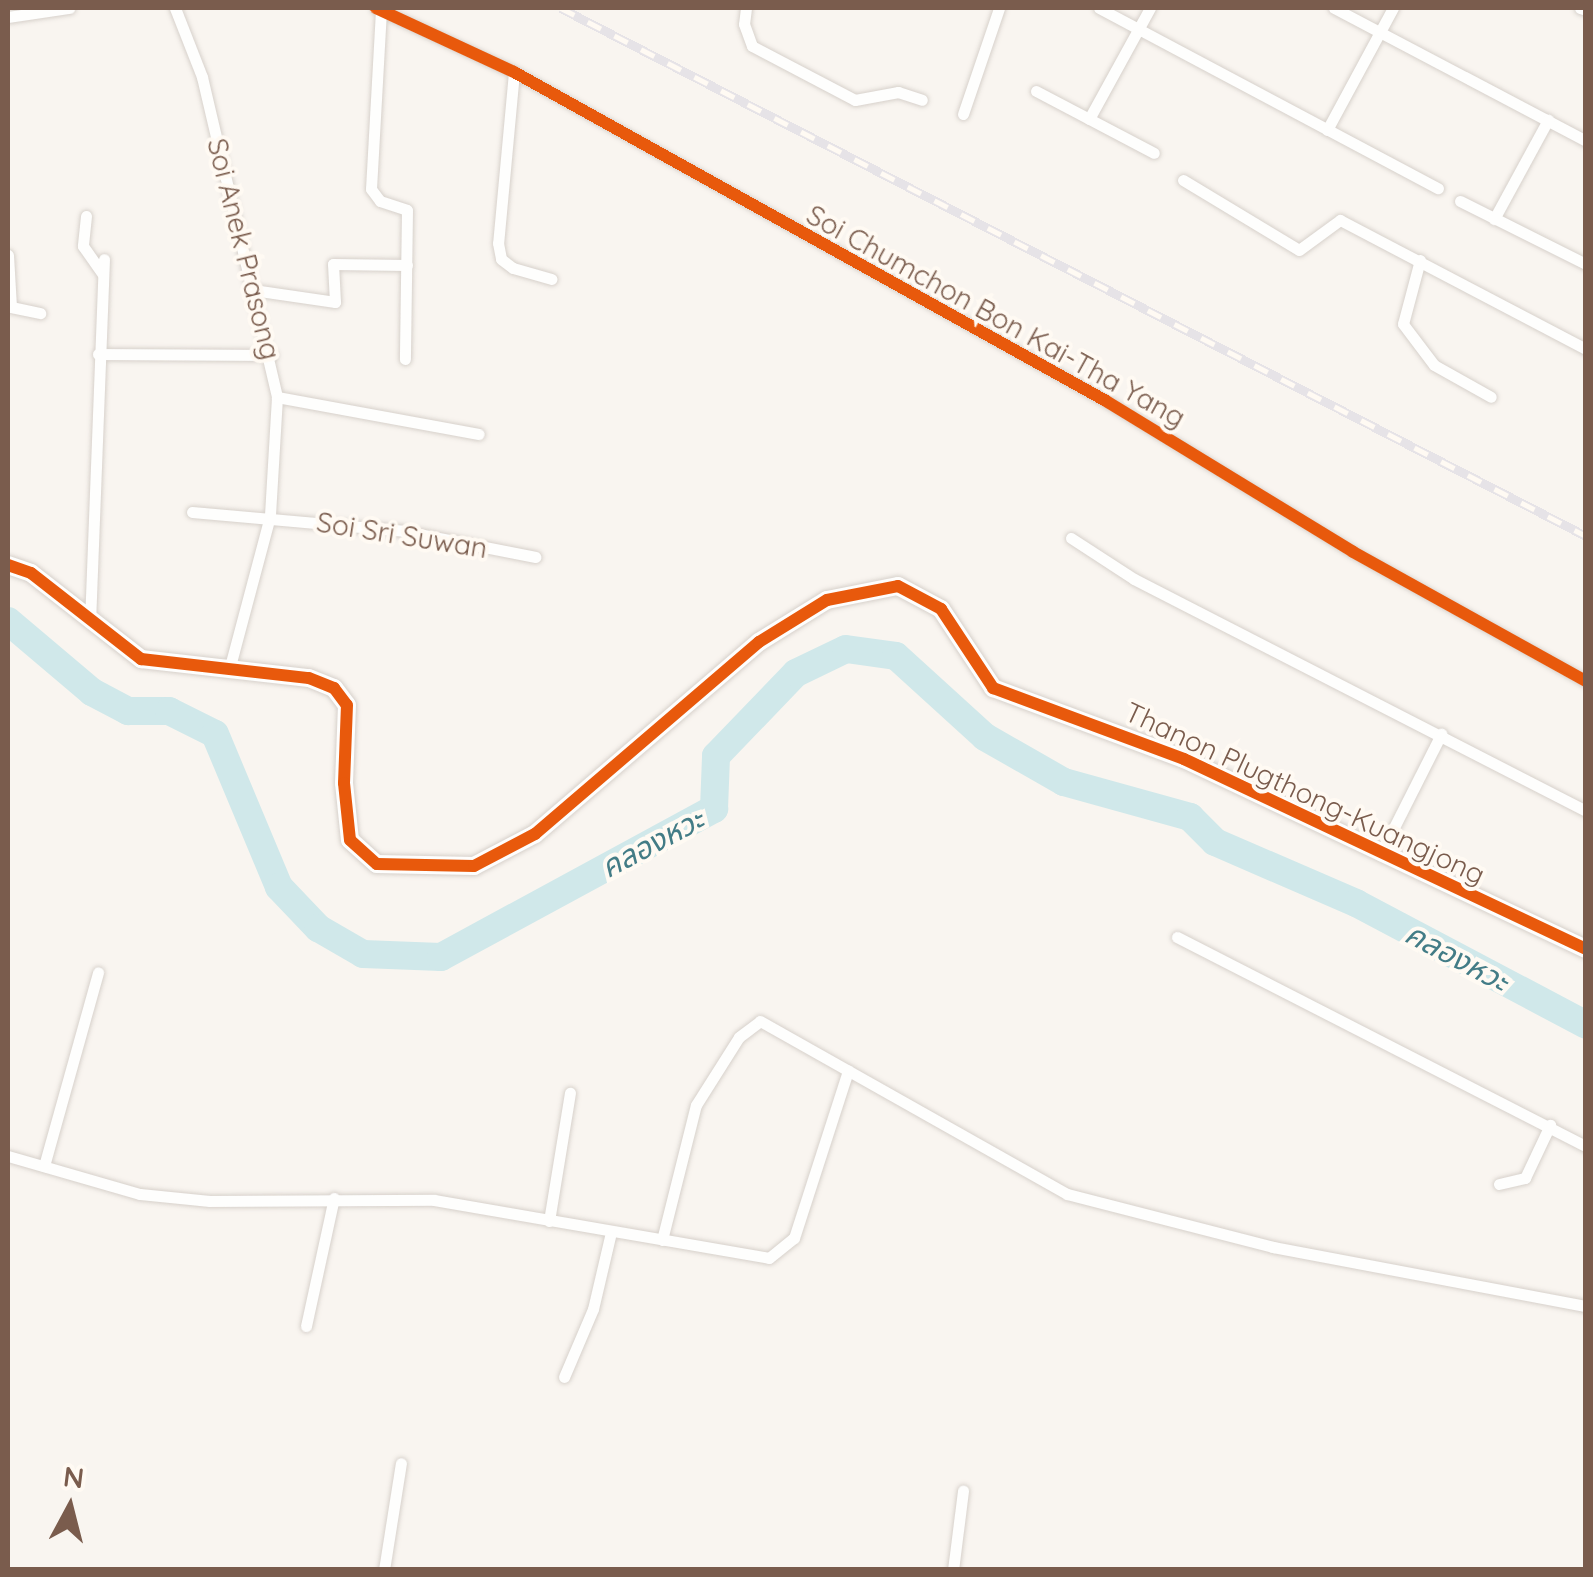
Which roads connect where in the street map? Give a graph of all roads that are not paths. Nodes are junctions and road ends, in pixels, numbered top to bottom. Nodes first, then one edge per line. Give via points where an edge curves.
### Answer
1 (68, 8) edge
2 (175, 8) edge
3 (746, 8) edge
4 (998, 8) edge
5 (1099, 8) edge
6 (1150, 8) edge
7 (1334, 8) edge
8 (1393, 8) edge
9 (378, 9) edge
10 (8, 17) edge
11 (1139, 28) junction
12 (1380, 32) junction
13 (514, 72) junction
14 (1036, 91) dead end
15 (922, 100) dead end
16 (963, 114) dead end
17 (1088, 119) junction
18 (1548, 120) junction
19 (1327, 130) junction
20 (1586, 141) edge
21 (1154, 153) dead end
22 (1183, 180) dead end
23 (1438, 188) dead end
24 (1460, 201) dead end
25 (86, 216) dead end
26 (1494, 219) junction
27 (8, 255) edge
28 (104, 259) dead end
29 (1420, 260) junction
30 (1586, 264) edge
31 (408, 265) junction
32 (103, 276) junction
33 (551, 279) dead end
34 (253, 290) junction
35 (40, 313) dead end
36 (1586, 349) edge
37 (98, 354) junction
38 (272, 355) junction
39 (404, 359) dead end
40 (277, 396) junction
41 (1492, 397) dead end
42 (479, 434) dead end
43 (192, 512) dead end
44 (270, 516) junction
45 (1071, 538) dead end
46 (534, 557) dead end
47 (8, 565) edge
48 (90, 623) junction
49 (229, 670) junction
50 (1586, 680) edge
51 (1441, 734) junction
52 (1586, 811) edge
53 (1380, 856) junction
54 (1176, 937) dead end
55 (1586, 950) edge
56 (98, 972) dead end
57 (848, 1071) junction
58 (570, 1092) dead end
59 (1550, 1125) junction
60 (1586, 1146) edge
61 (8, 1156) edge
62 (44, 1166) junction
63 (1499, 1184) dead end
64 (334, 1198) junction
65 (550, 1221) junction
66 (611, 1232) junction
67 (662, 1240) junction
68 (1586, 1306) edge
69 (306, 1326) dead end
70 (564, 1377) dead end
71 (401, 1463) dead end
72 (963, 1491) dead end
73 (384, 1570) edge
74 (953, 1570) edge

1 - 10 street
2 - 34 street, Soi Anek Prasong via 202,77
3 - 15 street via 752,46 855,100 898,92
4 - 16 street
5 - 11 street
6 - 11 street
7 - 12 street
8 - 12 street
9 - 13 street, Soi Chumchon Bon Kai-Tha Yang
9 - 31 street via 371,190 380,201 406,210
11 - 17 street
11 - 19 street
12 - 18 street
12 - 19 street
13 - 33 street via 498,243 513,268
13 - 50 street, Soi Chumchon Bon Kai-Tha Yang via 1106,401 1353,552
14 - 17 street
17 - 21 street
18 - 20 street
18 - 26 street
19 - 23 street
22 - 29 street via 1294,248 1309,248 1338,219
24 - 26 street
25 - 32 street via 83,246
26 - 30 street
27 - 35 street via 11,307
28 - 32 street
29 - 36 street
29 - 41 street via 1403,324 1434,365
31 - 34 street via 333,264 335,302
31 - 39 street
32 - 37 street
34 - 38 street, Soi Anek Prasong
37 - 38 street
37 - 48 street
38 - 40 street, Soi Anek Prasong
40 - 42 street
40 - 44 street, Soi Anek Prasong
43 - 44 street, Soi Sri Suwan
44 - 46 street, Soi Sri Suwan via 403,531
44 - 49 street, Soi Anek Prasong
45 - 51 street via 1134,578
47 - 48 street, Thanon Plugthong-Kuangjong via 31,573
48 - 49 street, Thanon Plugthong-Kuangjong via 141,659
49 - 53 street, Thanon Plugthong-Kuangjong via 309,678 334,688 347,705 350,840 377,864 474,866 534,834 759,642 827,600 898,586 940,609 993,688 1184,759
51 - 52 street
51 - 53 street
53 - 55 street, Thanon Plugthong-Kuangjong
54 - 59 street
56 - 62 street
57 - 67 street via 794,1238 780,1252 768,1258
57 - 67 street via 782,1032 750,1023 689,1120
57 - 68 street via 1067,1194 1273,1247
58 - 65 street
59 - 60 street
59 - 63 street via 1525,1178
61 - 62 street
62 - 64 street via 140,1194
64 - 65 street via 434,1200
64 - 69 street
65 - 66 street
66 - 67 street
66 - 70 street via 593,1309
71 - 73 street
72 - 74 street

